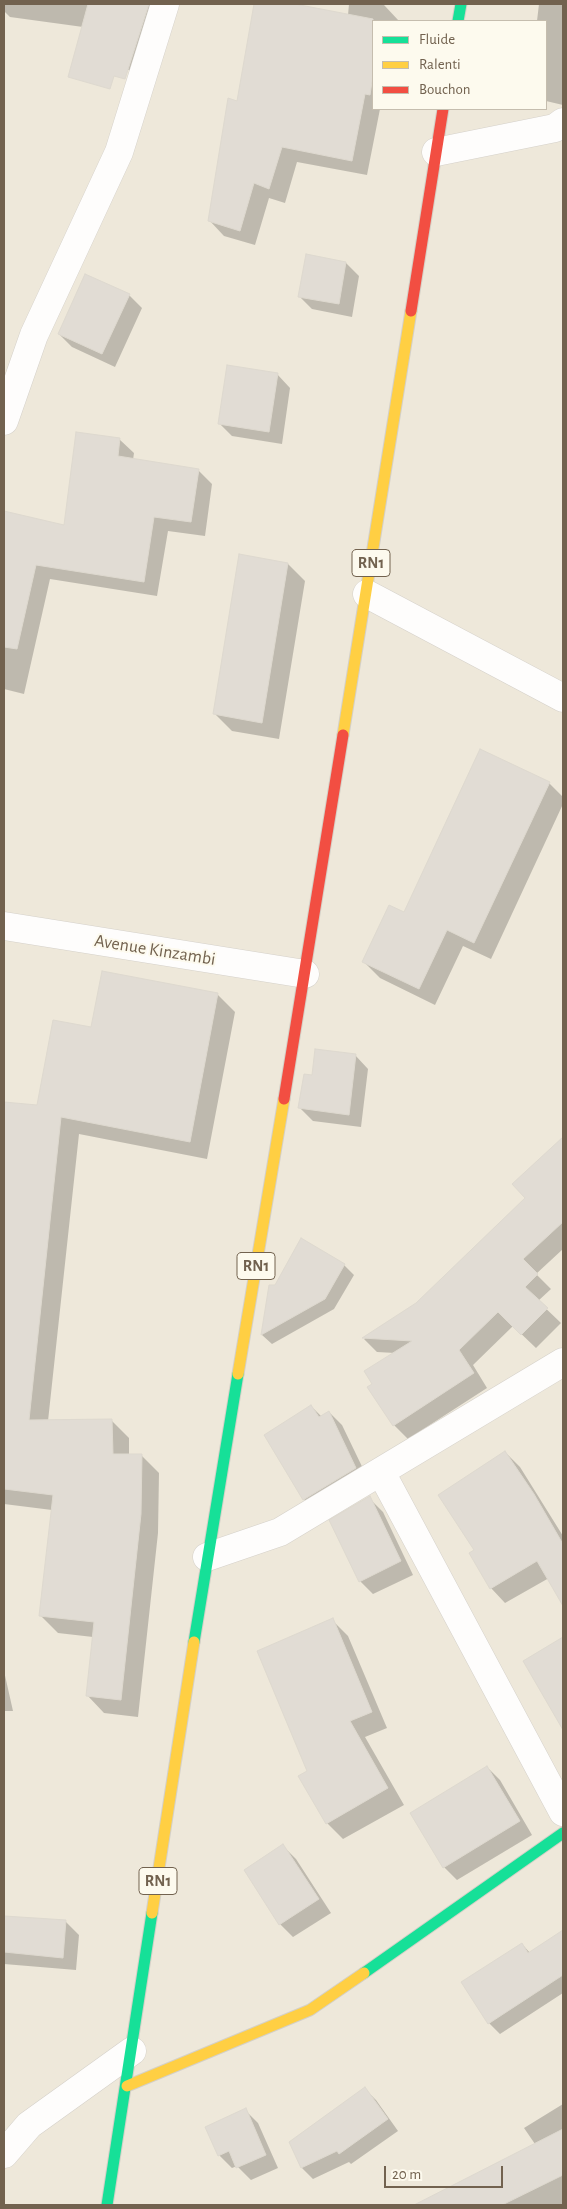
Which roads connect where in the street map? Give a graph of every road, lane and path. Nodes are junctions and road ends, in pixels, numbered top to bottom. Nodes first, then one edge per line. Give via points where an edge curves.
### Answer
1 (165, 4) edge
2 (460, 4) edge
3 (458, 20) edge
4 (443, 110) edge
5 (563, 122) edge
6 (436, 152) junction
7 (4, 421) edge
8 (367, 594) junction
9 (563, 698) edge
10 (4, 926) edge
11 (305, 974) junction
12 (563, 1362) edge
13 (381, 1472) junction
14 (207, 1558) junction
15 (563, 1812) edge
16 (563, 1833) edge
17 (132, 2051) junction
18 (127, 2086) junction
19 (4, 2154) edge
20 (108, 2205) edge

1 - 7 street via 119,152 34,335
2 - 3 main road
4 - 6 main road, RN1
5 - 6 street via 555,128
6 - 8 main road, RN1
8 - 9 street
8 - 11 main road, RN1
10 - 11 street, Avenue Kinzambi
11 - 14 main road, RN1
12 - 13 street
13 - 14 street via 280,1532
13 - 15 street
14 - 17 main road, RN1
16 - 18 main road via 310,2010
17 - 18 main road, RN1
17 - 19 street via 29,2124
18 - 20 main road, RN1

